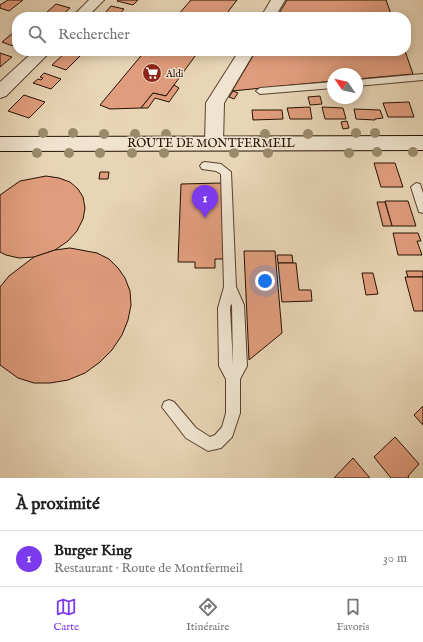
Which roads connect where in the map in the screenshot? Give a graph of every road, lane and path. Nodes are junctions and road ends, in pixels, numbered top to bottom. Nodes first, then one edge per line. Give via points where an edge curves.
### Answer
1 (97, 0) edge
2 (278, 0) edge
3 (84, 12) edge
4 (271, 12) edge
5 (38, 56) edge
6 (244, 56) edge
7 (423, 78) edge
8 (363, 83) edge
9 (327, 85) edge
10 (260, 91) dead end
11 (0, 92) edge
12 (423, 142) edge
13 (214, 143) junction
14 (0, 144) edge
15 (205, 166) dead end
16 (416, 188) dead end
17 (423, 209) edge
18 (169, 407) dead end

1 - 3 main road
2 - 4 main road
5 - 11 main road
6 - 13 main road via 215,103
7 - 8 lane
9 - 10 lane
12 - 13 main road, ROUTE DE MONTFERMEIL
13 - 14 main road, ROUTE DE MONTFERMEIL
15 - 18 lane via 218,167 226,172 230,287 238,305 240,366 233,377 231,423 228,432 216,443 208,444 191,433
16 - 17 lane

